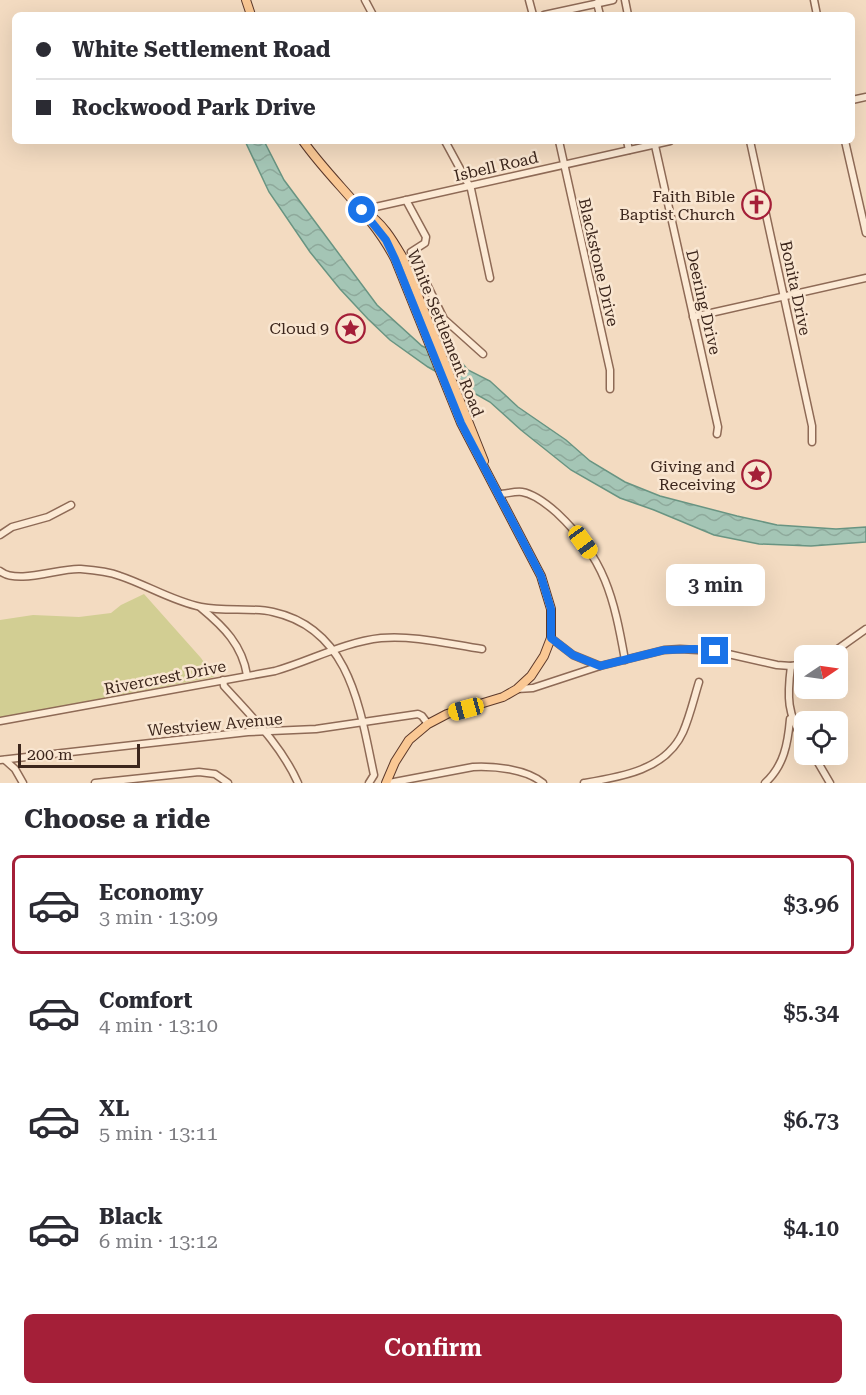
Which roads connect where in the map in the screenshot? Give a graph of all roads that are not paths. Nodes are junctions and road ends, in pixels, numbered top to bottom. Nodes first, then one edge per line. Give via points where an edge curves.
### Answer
1 (613, 0) edge
2 (597, 3) junction
3 (557, 12) edge
4 (599, 12) edge
5 (305, 144) edge
6 (447, 144) edge
7 (560, 144) edge
8 (628, 144) edge
9 (651, 144) edge
10 (655, 144) edge
11 (751, 144) edge
12 (846, 144) edge
13 (629, 150) junction
14 (564, 165) junction
15 (470, 186) junction
16 (406, 200) junction
17 (362, 210) junction
18 (866, 233) edge
19 (490, 278) dead end
20 (866, 278) edge
21 (784, 297) junction
22 (693, 317) junction
23 (483, 354) dead end
24 (610, 389) dead end
25 (717, 434) dead end
26 (812, 442) dead end
27 (490, 477) junction
28 (499, 494) junction
29 (71, 505) dead end
30 (0, 535) edge
31 (2, 573) edge
32 (200, 607) junction
33 (866, 629) edge
34 (551, 638) junction
35 (843, 645) edge
36 (482, 649) dead end
37 (334, 651) junction
38 (625, 660) junction
39 (600, 666) junction
40 (791, 666) junction
41 (794, 666) edge
42 (248, 675) junction
43 (223, 680) junction
44 (699, 682) dead end
45 (517, 689) junction
46 (790, 718) junction
47 (0, 721) edge
48 (363, 723) junction
49 (428, 724) junction
50 (794, 725) edge
51 (266, 731) junction
52 (2, 760) edge
53 (819, 765) edge
54 (374, 775) junction
55 (157, 779) edge
56 (23, 783) edge
57 (95, 783) edge
58 (228, 783) edge
59 (297, 783) edge
60 (369, 783) edge
61 (386, 783) edge
62 (543, 783) edge
63 (584, 783) edge
64 (765, 783) edge
65 (830, 783) edge

1 - 2 street
2 - 3 street
2 - 4 street
5 - 17 main road, White Settlement Road
6 - 15 street
7 - 14 street, Blackstone Drive
8 - 13 street
9 - 13 street, Isbell Road
10 - 22 street, Deering Drive
11 - 21 street, Bonita Drive
12 - 18 street
13 - 14 street, Isbell Road
14 - 15 street, Isbell Road
14 - 24 street, Blackstone Drive via 610,370
15 - 16 street, Isbell Road
15 - 19 street
16 - 17 street, Isbell Road
16 - 23 street via 427,241 411,252 428,289 444,319
17 - 27 main road, White Settlement Road via 386,240 450,397
17 - 27 main road, White Settlement Road via 375,218 403,258
20 - 21 street
21 - 22 street
21 - 26 street, Bonita Drive via 812,426
22 - 25 street, Deering Drive
27 - 28 main road, White Settlement Road
28 - 34 main road, White Settlement Road via 547,592
28 - 38 street via 523,492 546,503 572,528 593,556 610,592
29 - 30 street
31 - 32 street via 20,577 74,569 109,572
32 - 37 street via 287,616 315,631
32 - 42 street via 232,637
33 - 35 street
34 - 39 street via 573,655
34 - 45 main road, White Settlement Road via 531,676
36 - 37 street, Rivercrest Drive via 382,638
37 - 42 street, Rivercrest Drive
37 - 48 street via 352,683
38 - 39 street
38 - 40 street via 664,650 695,649
39 - 45 street via 533,688
40 - 41 street
40 - 46 street
42 - 43 street, Rivercrest Drive
43 - 47 street, Rivercrest Drive
43 - 51 street via 224,686
44 - 63 street via 684,731 671,751 641,769
45 - 49 main road, White Settlement Road
46 - 50 street
46 - 64 street via 782,760
48 - 49 street, Westview Avenue via 418,714
48 - 51 street, Westview Avenue
48 - 54 street
49 - 61 main road, White Settlement Road via 409,740
51 - 52 street, Westview Avenue
51 - 59 street
52 - 56 street
53 - 65 street
54 - 60 street
54 - 61 street
55 - 57 street
55 - 58 street via 207,772
61 - 62 street via 486,767 532,776

